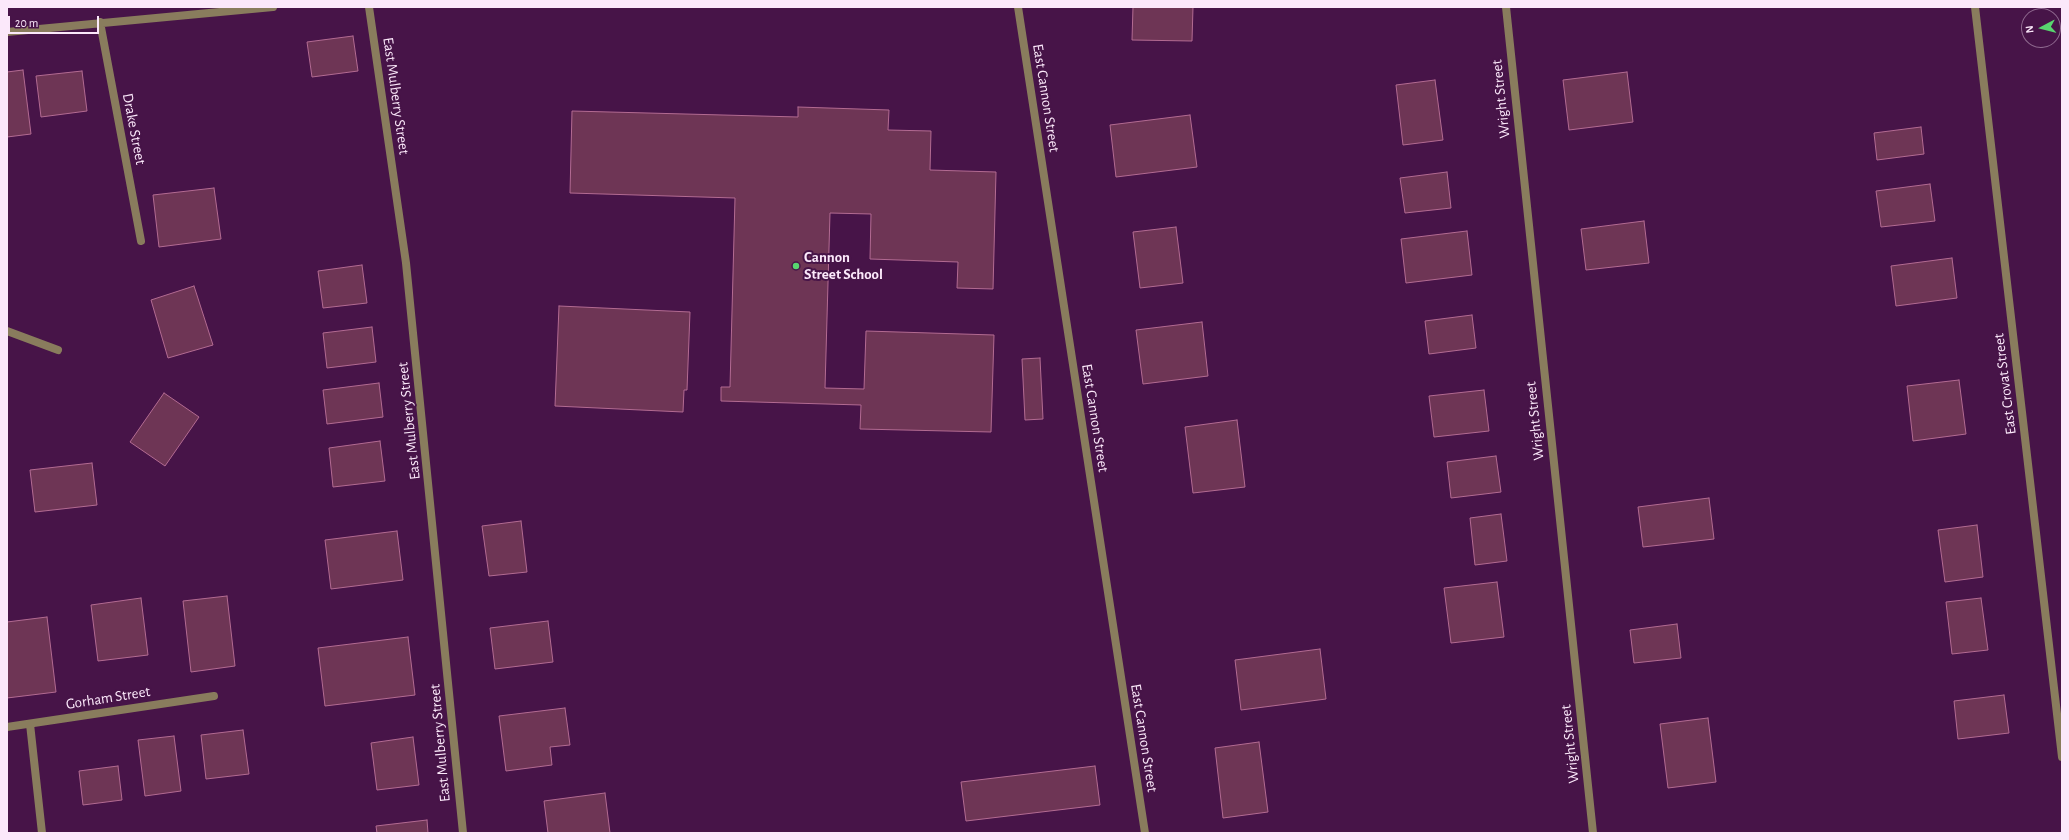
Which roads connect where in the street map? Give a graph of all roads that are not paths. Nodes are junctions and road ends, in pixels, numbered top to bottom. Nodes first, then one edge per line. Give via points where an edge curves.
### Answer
1 (274, 7) edge
2 (369, 7) edge
3 (1018, 7) edge
4 (1506, 7) edge
5 (1975, 7) edge
6 (100, 22) junction
7 (7, 32) edge
8 (141, 241) dead end
9 (7, 331) edge
10 (58, 350) dead end
11 (214, 696) dead end
12 (30, 724) junction
13 (7, 726) edge
14 (2062, 757) edge
15 (42, 833) edge
16 (463, 833) edge
17 (1145, 833) edge
18 (1593, 833) edge

1 - 6 street
2 - 16 street, East Mulberry Street via 406,263
3 - 17 street, East Cannon Street
4 - 18 street, Wright Street
5 - 14 street, East Crovat Street
6 - 7 street
6 - 8 street, Drake Street
9 - 10 street
11 - 12 street, Gorham Street
12 - 13 street, Gorham Street
12 - 15 street

